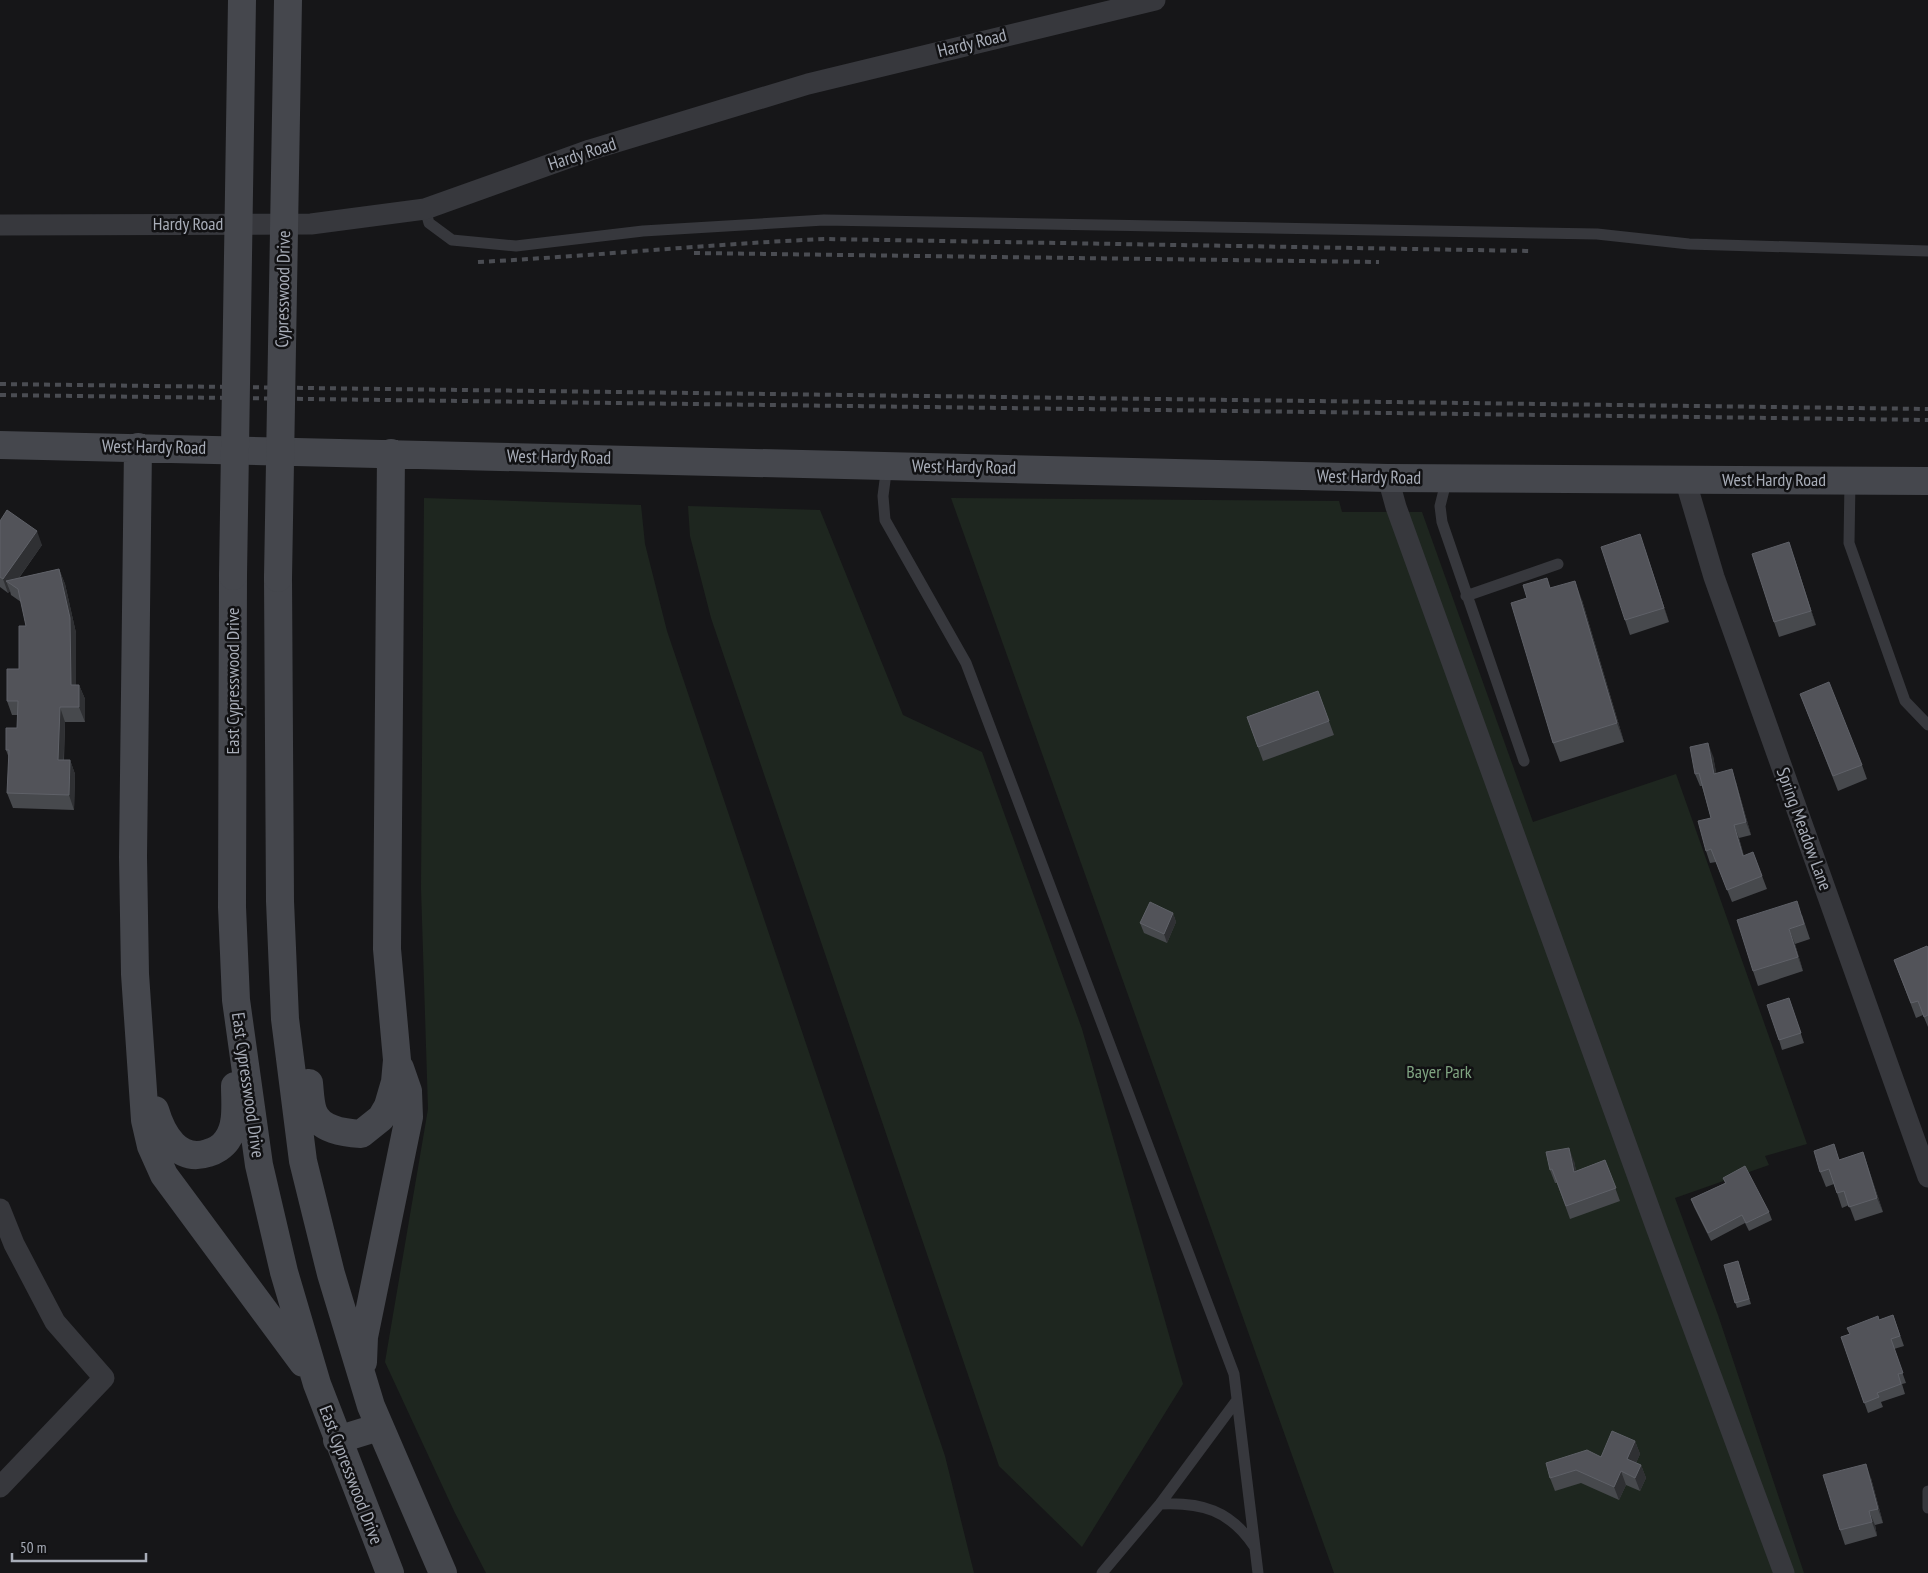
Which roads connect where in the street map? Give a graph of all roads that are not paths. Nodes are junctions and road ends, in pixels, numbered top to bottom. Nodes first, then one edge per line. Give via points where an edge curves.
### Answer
1 (242, 0) edge
2 (288, 0) edge
3 (1154, 0) edge
4 (425, 209) junction
5 (0, 225) edge
6 (1928, 251) edge
7 (0, 445) edge
8 (138, 447) junction
9 (390, 453) junction
10 (887, 465) junction
11 (1388, 478) junction
12 (1447, 478) junction
13 (1685, 479) junction
14 (1850, 480) junction
15 (1928, 481) edge
16 (1558, 564) dead end
17 (1466, 596) junction
18 (1928, 725) edge
19 (1524, 761) dead end
20 (280, 901) junction
21 (236, 1000) junction
22 (141, 1058) junction
23 (396, 1060) junction
24 (1928, 1177) edge
25 (0, 1209) edge
26 (362, 1378) junction
27 (317, 1384) junction
28 (1237, 1400) junction
29 (380, 1427) junction
30 (337, 1440) junction
31 (0, 1486) edge
32 (1928, 1491) edge
33 (1160, 1504) junction
34 (1928, 1508) edge
35 (1255, 1548) junction
36 (390, 1573) edge
37 (443, 1573) edge
38 (1102, 1573) edge
39 (1258, 1573) edge
40 (1784, 1573) edge

1 - 21 main road, East Cypresswood Drive, bridge via 233,576 232,907
2 - 20 main road, Cypresswood Drive, bridge via 278,578
3 - 4 street, Hardy Road via 808,84 590,150
4 - 5 street, Hardy Road via 311,224
4 - 6 lane via 429,223 452,240 516,246 643,231 824,220 1597,234 1690,244
7 - 8 main road, West Hardy Road
8 - 9 main road, West Hardy Road
8 - 22 main road via 132,857
9 - 10 main road, West Hardy Road
9 - 23 main road via 387,949
10 - 11 main road, West Hardy Road
10 - 28 lane via 884,520 966,663 1234,1374
11 - 12 main road, West Hardy Road
11 - 40 street via 1565,978
12 - 13 main road, West Hardy Road
12 - 17 lane via 1440,506 1442,522
13 - 14 main road, West Hardy Road
13 - 24 street, Spring Meadow Lane via 1714,578
14 - 15 main road, West Hardy Road
14 - 18 lane via 1849,543 1905,701
16 - 17 lane
17 - 19 lane
20 - 23 main road via 313,1113 324,1124 341,1133 361,1134 381,1118 388,1106 395,1082
20 - 26 main road via 286,1019 303,1161 331,1274
21 - 22 main road via 234,1121 221,1147 194,1155 172,1144 162,1130
21 - 27 main road, East Cypresswood Drive via 259,1165 284,1272
22 - 27 main road via 151,1146 164,1175
23 - 26 main road via 408,1091 409,1117 364,1337
25 - 31 street via 14,1244 55,1322 104,1378
26 - 29 main road
27 - 30 main road, East Cypresswood Drive
28 - 33 lane
28 - 35 lane
29 - 30 main road
29 - 37 main road
30 - 36 main road, East Cypresswood Drive
32 - 34 lane
33 - 35 lane via 1186,1503 1212,1509 1237,1525
33 - 38 lane
35 - 39 lane

